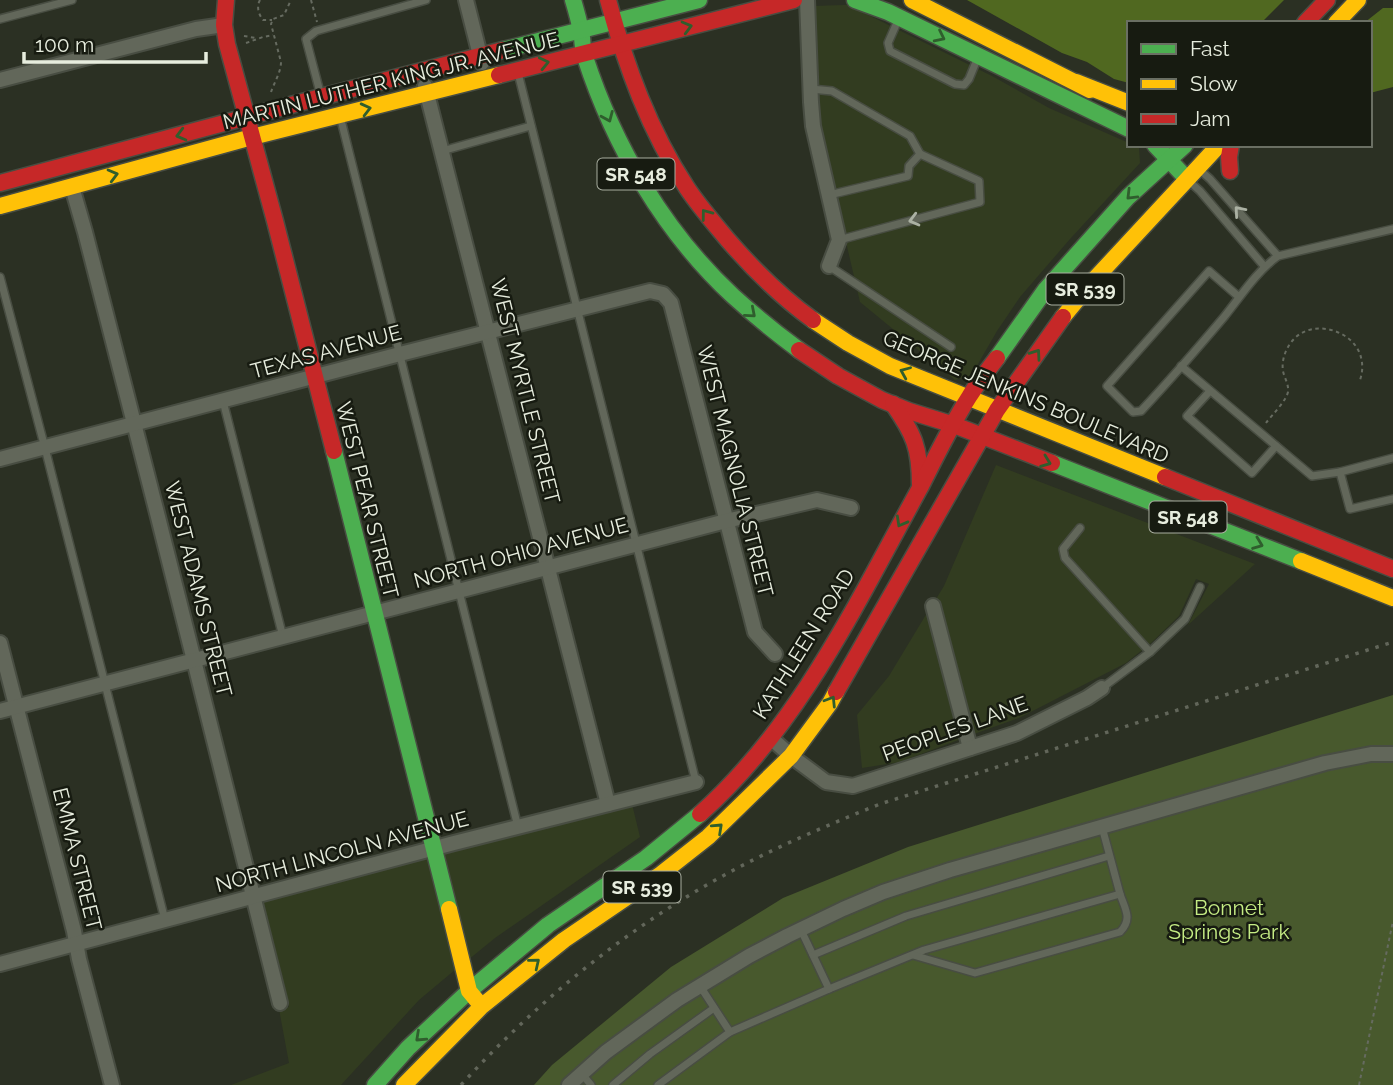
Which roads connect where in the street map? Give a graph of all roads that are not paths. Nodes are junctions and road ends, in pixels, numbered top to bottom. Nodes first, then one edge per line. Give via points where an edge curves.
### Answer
1 (72, 0) edge
2 (226, 0) edge
3 (426, 0) edge
4 (466, 0) edge
5 (573, 0) edge
6 (608, 0) edge
7 (699, 0) edge
8 (794, 0) edge
9 (807, 0) edge
10 (855, 0) edge
11 (912, 0) edge
12 (1327, 0) edge
13 (1358, 0) edge
14 (900, 18) junction
15 (0, 19) edge
16 (1307, 21) edge
17 (1338, 21) edge
18 (614, 23) junction
19 (224, 25) junction
20 (581, 31) junction
21 (621, 45) junction
22 (584, 54) junction
23 (979, 56) junction
24 (480, 57) junction
25 (517, 69) junction
26 (421, 71) junction
27 (486, 77) junction
28 (0, 79) edge
29 (1076, 82) junction
30 (810, 89) junction
31 (427, 94) junction
32 (321, 97) junction
33 (1127, 102) edge
34 (1127, 110) edge
35 (340, 116) junction
36 (247, 117) junction
37 (531, 126) junction
38 (1127, 129) edge
39 (253, 137) junction
40 (1217, 147) edge
41 (1231, 147) edge
42 (1178, 149) edge
43 (442, 151) junction
44 (920, 154) junction
45 (1230, 171) dead end
46 (1192, 174) junction
47 (0, 183) edge
48 (72, 187) junction
49 (829, 195) junction
50 (0, 206) edge
51 (1393, 229) edge
52 (839, 240) junction
53 (1278, 256) junction
54 (829, 266) joint
55 (1264, 266) junction
56 (0, 277) edge
57 (663, 294) joint
58 (1239, 297) junction
59 (577, 309) junction
60 (488, 331) junction
61 (951, 347) dead end
62 (400, 354) junction
63 (1181, 366) junction
64 (314, 377) junction
65 (1210, 391) junction
66 (968, 398) junction
67 (223, 401) junction
68 (893, 404) junction
69 (997, 410) junction
70 (134, 424) junction
71 (954, 425) junction
72 (983, 437) junction
73 (1276, 446) junction
74 (45, 447) junction
75 (1393, 458) edge
76 (0, 459) edge
77 (1339, 472) junction
78 (920, 486) junction
79 (1393, 499) edge
80 (851, 508) dead end
81 (726, 521) junction
82 (1080, 528) dead end
83 (637, 544) junction
84 (549, 567) junction
85 (1393, 569) edge
86 (1200, 587) dead end
87 (459, 591) junction
88 (1393, 598) edge
89 (933, 606) dead end
90 (374, 613) junction
91 (283, 638) junction
92 (0, 643) edge
93 (1150, 652) junction
94 (775, 654) dead end
95 (195, 660) junction
96 (105, 684) junction
97 (1101, 688) joint
98 (16, 707) junction
99 (0, 711) edge
100 (771, 738) junction
101 (970, 748) junction
102 (1393, 754) edge
103 (791, 757) junction
104 (696, 782) joint
105 (608, 804) junction
106 (518, 827) junction
107 (1101, 827) junction
108 (433, 849) junction
109 (1109, 856) junction
110 (1120, 894) junction
111 (254, 897) junction
112 (165, 920) junction
113 (801, 929) junction
114 (77, 944) junction
115 (813, 955) junction
116 (913, 955) junction
117 (0, 964) edge
118 (700, 986) junction
119 (829, 989) junction
120 (469, 991) junction
121 (281, 1003) dead end
122 (482, 1006) junction
123 (714, 1008) junction
124 (730, 1032) junction
125 (587, 1079) edge
126 (111, 1085) edge
127 (375, 1085) edge
128 (404, 1085) edge
129 (569, 1085) edge
130 (613, 1085) edge
131 (658, 1085) edge

1 - 15 lane
2 - 19 main road, WEST PEAR STREET
3 - 32 lane via 319,30 306,39
4 - 24 street
5 - 20 main road, SR 548
6 - 18 main road, GEORGE JENKINS BOULEVARD / SR 548
7 - 18 main road, MARTIN LUTHER KING JR. AVENUE
21 -> 8 main road, MARTIN LUTHER KING JR. AVENUE
9 - 30 street
10 - 14 main road
11 - 29 main road
12 - 16 main road
13 - 17 main road
14 -> 23 main road
14 - 23 lane via 888,43 890,51 955,84 964,85
18 - 20 main road, MARTIN LUTHER KING JR. AVENUE
18 - 21 main road, GEORGE JENKINS BOULEVARD / SR 548
19 - 28 street
19 - 36 main road, WEST PEAR STREET
20 - 22 main road, SR 548
20 - 24 main road, MARTIN LUTHER KING JR. AVENUE
21 - 22 main road, MARTIN LUTHER KING JR. AVENUE
66 -> 21 main road, GEORGE JENKINS BOULEVARD / SR 548 via 850,344 775,291 688,190 645,112
25 -> 22 main road, MARTIN LUTHER KING JR. AVENUE
22 -> 68 main road, SR 548 via 635,172 686,247 751,314 789,344
23 - 38 main road
24 - 26 main road, MARTIN LUTHER KING JR. AVENUE
24 - 27 street
25 - 27 main road, MARTIN LUTHER KING JR. AVENUE
25 - 37 lane
26 - 31 street, WEST MYRTLE STREET
26 - 32 main road, MARTIN LUTHER KING JR. AVENUE
27 - 31 main road, MARTIN LUTHER KING JR. AVENUE
29 - 33 main road
29 - 34 main road
30 - 44 lane via 832,91 910,136
30 - 49 street via 813,126
35 -> 31 main road, MARTIN LUTHER KING JR. AVENUE
31 - 43 street, WEST MYRTLE STREET
32 - 36 main road, MARTIN LUTHER KING JR. AVENUE
35 - 39 main road, MARTIN LUTHER KING JR. AVENUE
35 - 62 lane
36 - 39 main road, WEST PEAR STREET
36 -> 47 main road, MARTIN LUTHER KING JR. AVENUE
37 - 43 lane
37 - 59 lane
48 -> 39 main road, MARTIN LUTHER KING JR. AVENUE
39 - 64 main road, WEST PEAR STREET
40 - 46 main road
41 - 45 main road
42 - 46 main road
42 -> 66 main road, KATHLEEN ROAD / SR 539 via 1046,289
43 - 60 street, WEST MYRTLE STREET
44 - 49 lane via 909,166 908,176
44 -> 52 lane via 979,181 979,202
53 -> 46 lane via 1210,178
46 - 55 lane via 1200,191
69 -> 46 main road, SR 539 via 1091,283
48 - 50 main road, MARTIN LUTHER KING JR. AVENUE
48 - 70 street, WEST ADAMS STREET
49 - 52 street
51 - 53 lane
52 - 54 street
53 - 55 lane
54 - 61 lane
55 - 58 lane
56 - 74 lane
57 - 59 street, TEXAS AVENUE via 650,291
57 - 81 street, WEST MAGNOLIA STREET via 671,303
58 - 63 lane
58 - 63 lane via 1209,271 1107,386 1133,412 1141,411
59 - 60 street, TEXAS AVENUE
59 - 83 lane
60 - 62 street, TEXAS AVENUE
60 - 84 street, WEST MYRTLE STREET
62 - 64 street, TEXAS AVENUE
62 - 87 lane
63 - 65 lane
64 - 67 street, TEXAS AVENUE
64 - 90 main road, WEST PEAR STREET
65 - 73 lane
65 - 73 lane via 1187,416 1252,473
66 - 69 main road, GEORGE JENKINS BOULEVARD / SR 548
66 - 71 main road, KATHLEEN ROAD / SR 539
67 - 70 street, TEXAS AVENUE
67 - 91 lane
68 - 71 main road, SR 548
68 - 78 main road via 916,440
69 - 72 main road, SR 539
69 - 85 main road, GEORGE JENKINS BOULEVARD / SR 548
70 - 74 street, TEXAS AVENUE
70 - 95 street, WEST ADAMS STREET
71 - 72 main road, SR 548
71 - 78 main road, KATHLEEN ROAD / SR 539
72 -> 88 main road, SR 548
103 -> 72 main road, SR 539 via 830,703
73 - 77 lane via 1312,476
74 - 76 street, TEXAS AVENUE
74 - 96 lane
75 - 77 lane
77 - 79 lane via 1350,509
78 -> 100 main road, KATHLEEN ROAD / SR 539 via 804,693
80 - 81 street, NORTH OHIO AVENUE via 817,500
81 - 83 street, NORTH OHIO AVENUE
81 - 94 street, WEST MAGNOLIA STREET via 755,632
82 - 93 lane via 1063,549 1065,558
83 - 84 street, NORTH OHIO AVENUE
83 - 104 lane
84 - 87 street, NORTH OHIO AVENUE
84 - 105 street, WEST MYRTLE STREET
86 - 93 lane, PEOPLES LANE via 1185,619
87 - 90 street, NORTH OHIO AVENUE
87 - 106 lane
89 - 101 street
90 - 91 street, NORTH OHIO AVENUE
90 - 108 main road, WEST PEAR STREET
91 - 95 street, NORTH OHIO AVENUE
92 - 98 street, EMMA STREET
93 - 97 lane, PEOPLES LANE
95 - 96 street, NORTH OHIO AVENUE
95 - 111 street, WEST ADAMS STREET
96 - 98 street, NORTH OHIO AVENUE
96 - 112 lane
97 - 101 street, PEOPLES LANE via 1017,733
98 - 99 street, NORTH OHIO AVENUE
98 - 114 street, EMMA STREET
100 - 103 street, PEOPLES LANE
100 - 120 main road, KATHLEEN ROAD / SR 539 via 721,795 682,830 548,925
101 - 103 street, PEOPLES LANE via 853,786 826,782
102 - 107 street via 1325,763
122 -> 103 main road, SR 539 via 564,940 699,844
104 - 105 street, NORTH LINCOLN AVENUE
105 - 106 street, NORTH LINCOLN AVENUE
106 - 108 street, NORTH LINCOLN AVENUE
107 - 109 lane
107 - 113 street via 883,892
108 - 111 street, NORTH LINCOLN AVENUE
108 - 120 main road, WEST PEAR STREET
109 - 110 lane
109 - 115 lane via 906,916
110 - 116 lane
110 - 116 lane via 1128,919 1120,932 975,973
111 - 112 street, NORTH LINCOLN AVENUE
111 - 121 street, WEST ADAMS STREET
112 - 114 street, NORTH LINCOLN AVENUE
113 - 115 lane
113 - 118 street
114 - 117 street, NORTH LINCOLN AVENUE
114 - 126 street, EMMA STREET
115 - 119 lane
116 - 119 lane
118 - 123 lane
118 - 125 street via 606,1052
119 - 124 lane
120 - 122 main road, WEST PEAR STREET
120 -> 127 main road, KATHLEEN ROAD / SR 539
122 - 128 main road, SR 539
123 - 124 lane
123 - 130 lane
124 - 131 lane
125 - 129 street

